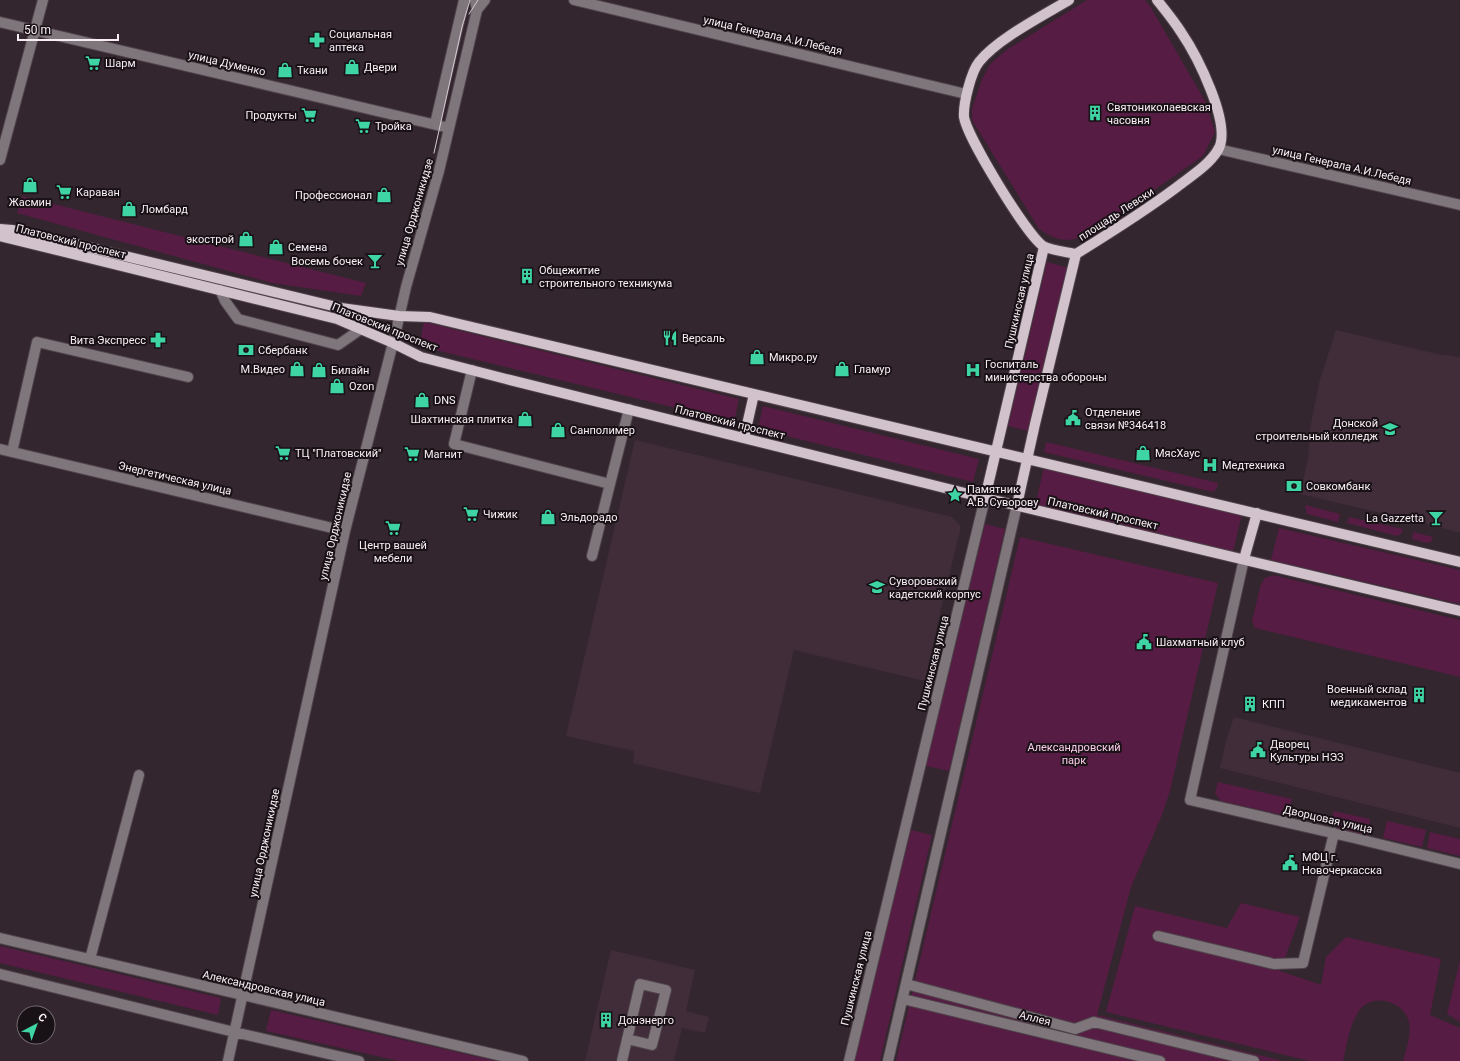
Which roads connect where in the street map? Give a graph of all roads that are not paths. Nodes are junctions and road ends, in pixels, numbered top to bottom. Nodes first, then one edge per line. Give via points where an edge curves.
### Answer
1 (43, 0) edge
2 (464, 0) edge
3 (485, 0) edge
4 (574, 0) edge
5 (1069, 0) edge
6 (1157, 0) edge
7 (476, 5) edge
8 (0, 22) edge
9 (35, 31) junction
10 (966, 94) junction
11 (435, 124) junction
12 (449, 128) junction
13 (1218, 149) junction
14 (0, 160) edge
15 (1460, 205) edge
16 (0, 229) edge
17 (0, 236) edge
18 (1044, 247) junction
19 (1076, 254) junction
20 (220, 290) junction
21 (399, 316) junction
22 (361, 329) junction
23 (393, 342) junction
24 (472, 370) junction
25 (188, 377) dead end
26 (754, 394) junction
27 (629, 409) junction
28 (744, 438) junction
29 (0, 449) edge
30 (996, 451) junction
31 (12, 452) junction
32 (1027, 458) junction
33 (610, 484) junction
34 (985, 498) junction
35 (1017, 505) junction
36 (1257, 513) junction
37 (345, 531) junction
38 (592, 556) dead end
39 (1244, 559) junction
40 (1460, 562) edge
41 (1460, 611) edge
42 (139, 775) dead end
43 (1334, 833) junction
44 (1460, 864) edge
45 (1158, 936) dead end
46 (0, 938) edge
47 (90, 960) junction
48 (0, 974) edge
49 (906, 984) junction
50 (243, 996) junction
51 (903, 999) junction
52 (234, 1032) junction
53 (627, 1039) junction
54 (228, 1061) edge
55 (359, 1061) edge
56 (523, 1061) edge
57 (622, 1061) edge
58 (849, 1061) edge
59 (888, 1061) edge
60 (1160, 1061) edge
61 (1254, 1061) edge

1 - 9 street
2 - 11 street
3 - 7 street
4 - 10 street, улица Генерала А.И.Лебедя
5 - 10 main road via 995,46 979,62
6 - 13 main road via 1181,31 1208,84 1220,119 1221,135
7 - 12 street, улица Орджоникидзе
8 - 9 street, улица Думенко
9 - 11 street, улица Думенко
9 - 14 street
10 - 18 main road via 964,117 972,138 1016,212
11 - 12 street, улица Думенко
12 - 21 street, улица Орджоникидзе
13 - 15 street, улица Генерала А.И.Лебедя
13 - 19 main road, площадь Левски via 1202,168 1169,193
16 - 21 main road, Платовский проспект via 79,245 341,308
17 - 20 main road, Платовский проспект
18 - 19 main road, площадь Левски
18 - 30 main road, Пушкинская улица
19 - 32 main road
20 - 22 main road, Платовский проспект via 337,319
20 - 22 street via 238,319 338,345
21 - 23 street, улица Орджоникидзе
21 - 26 main road, Платовский проспект via 430,317
22 - 23 main road, Платовский проспект
23 - 24 main road, Платовский проспект via 421,356
23 - 37 street, улица Орджоникидзе
24 - 27 main road, Платовский проспект
24 - 33 street via 454,444
25 - 31 street via 37,342
26 - 28 main road
26 - 30 main road, Платовский проспект
27 - 28 main road, Платовский проспект
27 - 33 street
28 - 34 main road, Платовский проспект
29 - 31 street, Энергетическая улица
30 - 32 main road, Платовский проспект
30 - 34 main road, Пушкинская улица
31 - 37 street, Энергетическая улица
32 - 35 main road
32 - 36 main road, Платовский проспект
33 - 38 street
34 - 35 main road, Платовский проспект
34 - 58 street, Пушкинская улица
35 - 39 main road, Платовский проспект
35 - 49 street
36 - 39 main road
36 - 40 main road, Платовский проспект
37 - 50 street, улица Орджоникидзе
39 - 41 main road, Платовский проспект
39 - 43 street, Дворцовая улица via 1190,800
42 - 47 street
43 - 44 street, Дворцовая улица
43 - 45 street via 1303,963 1274,964
46 - 47 street, Александровская улица
47 - 50 street, Александровская улица
48 - 52 street
49 - 51 street
49 - 61 street via 1075,1029 1094,1022
50 - 52 street, улица Орджоникидзе
50 - 56 street, Александровская улица
51 - 59 street
51 - 60 street, Аллея
52 - 54 street, улица Орджоникидзе
52 - 55 street
53 - 53 street via 640,984 666,990 652,1045
53 - 57 street

